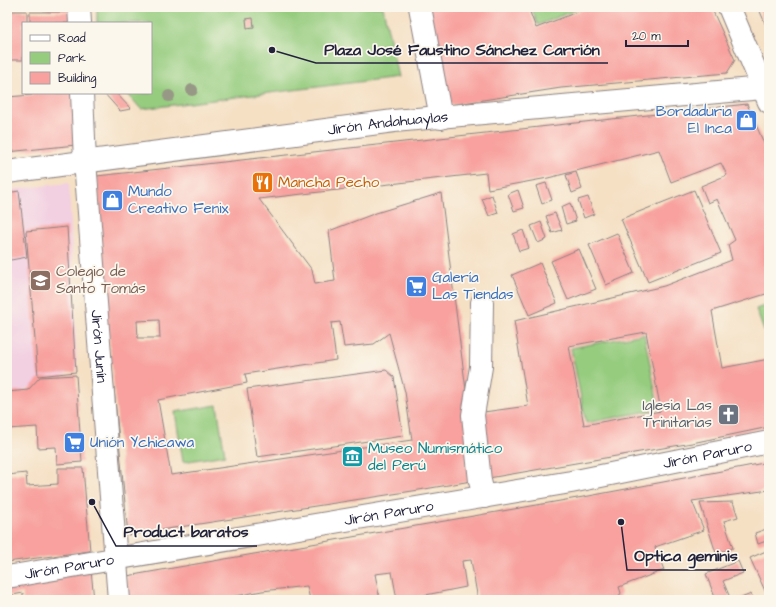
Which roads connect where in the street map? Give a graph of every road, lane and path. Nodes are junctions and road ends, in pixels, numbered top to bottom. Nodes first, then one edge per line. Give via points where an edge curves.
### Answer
1 (79, 7) edge
2 (420, 7) edge
3 (729, 7) edge
4 (80, 22) edge
5 (767, 92) edge
6 (82, 94) edge
7 (441, 118) junction
8 (85, 161) junction
9 (7, 172) edge
10 (482, 303) dead end
11 (769, 442) edge
12 (484, 496) junction
13 (117, 559) junction
14 (7, 577) edge
15 (119, 600) edge

1 - 4 street
2 - 7 street
3 - 5 street
5 - 7 street, Jirón Andahuaylas
6 - 8 street, Jirón Junín
7 - 8 street, Jirón Andahuaylas
8 - 9 street, Jirón Andahuaylas
8 - 13 street, Jirón Junín
10 - 12 street via 481,367 472,415
11 - 12 street, Jirón Paruro via 571,482
12 - 13 street, Jirón Paruro
13 - 14 street, Jirón Paruro
13 - 15 street, Jirón Junín

